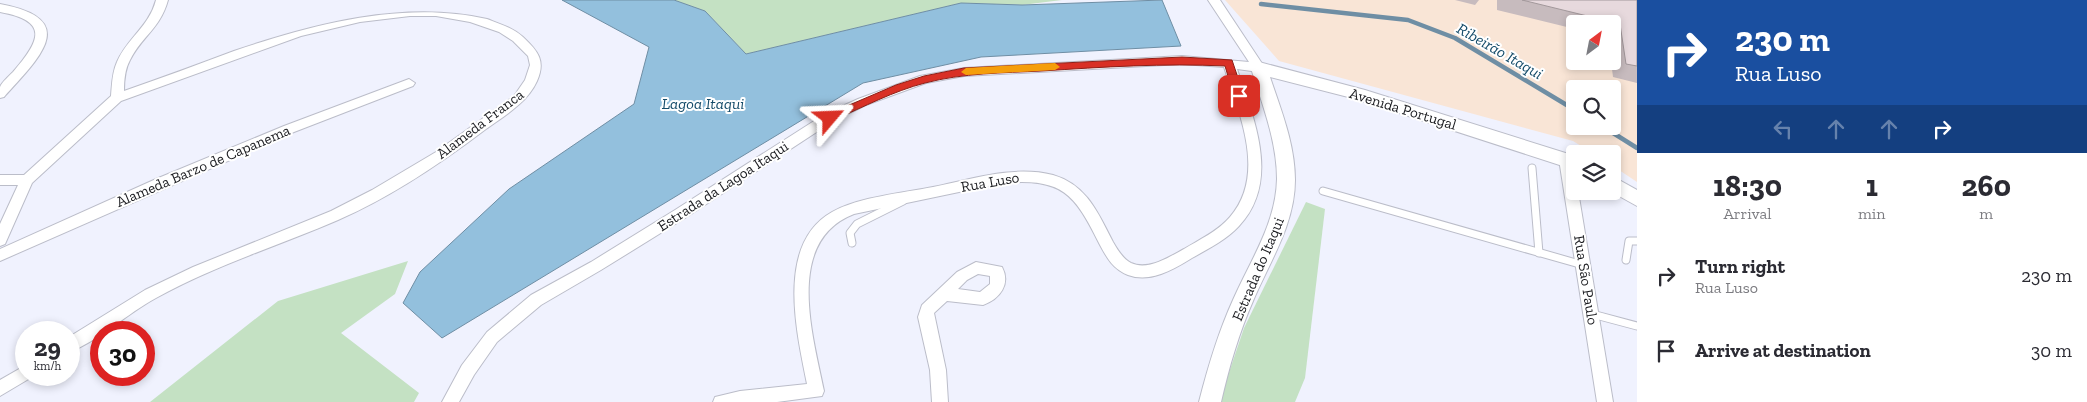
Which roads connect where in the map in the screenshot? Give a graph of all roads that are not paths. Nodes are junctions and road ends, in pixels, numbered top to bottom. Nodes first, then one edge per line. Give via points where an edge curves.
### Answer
1 (162, 0) edge
2 (1214, 0) edge
3 (0, 8) edge
4 (1229, 63) junction
5 (1259, 68) junction
6 (409, 83) dead end
7 (0, 94) edge
8 (117, 98) junction
9 (1566, 159) edge
10 (1532, 168) dead end
11 (0, 180) edge
12 (27, 180) junction
13 (1621, 189) edge
14 (1323, 191) dead end
15 (910, 197) junction
16 (1637, 199) edge
17 (1576, 200) edge
18 (0, 240) edge
19 (1637, 241) edge
20 (852, 243) dead end
21 (1539, 253) junction
22 (0, 255) edge
23 (1626, 260) dead end
24 (1583, 265) junction
25 (944, 294) dead end
26 (1591, 314) junction
27 (1637, 326) edge
28 (80, 338) edge
29 (15, 379) edge
30 (0, 389) edge
31 (450, 402) edge
32 (720, 402) edge
33 (940, 402) edge
34 (1210, 402) edge
35 (1605, 402) edge

1 - 8 street via 155,22 121,65
2 - 5 street, Estrada do Itaqui
3 - 7 street via 22,13 41,25 43,31 31,58
4 - 5 street, Avenida Portugal
4 - 15 street, Rua Luso via 1251,134 1255,163 1253,186 1236,220 1223,232 1164,267 1135,270 1125,267 1116,259 1080,197 1068,187 1049,180 1027,175
4 - 31 street, Estrada da Lagoa Itaqui via 1182,60 964,72 924,79 862,102 830,118 630,246 536,300 492,337
5 - 9 street, Avenida Portugal via 1359,94
5 - 34 street, Estrada do Itaqui via 1286,164 1286,193 1282,213 1242,302
6 - 22 street, Alameda Barzo de Capanema via 270,136
8 - 12 street
8 - 28 street, Alameda Franca via 298,33 360,18 410,12 436,12 472,18 503,29 528,48 536,65 531,81 518,99 441,156 336,215 150,294
10 - 21 lane
11 - 12 street
12 - 18 street
13 - 16 street
14 - 21 lane
15 - 20 lane via 857,224 850,233
15 - 32 street, Rua Luso via 841,214 829,221 812,241 802,277 802,306 816,391
17 - 24 street, Rua São Paulo
19 - 23 lane via 1627,244
21 - 24 lane
24 - 26 street, Rua São Paulo
25 - 33 street via 931,304 926,317 938,370
26 - 27 lane
26 - 35 street, Rua São Paulo
29 - 30 street

